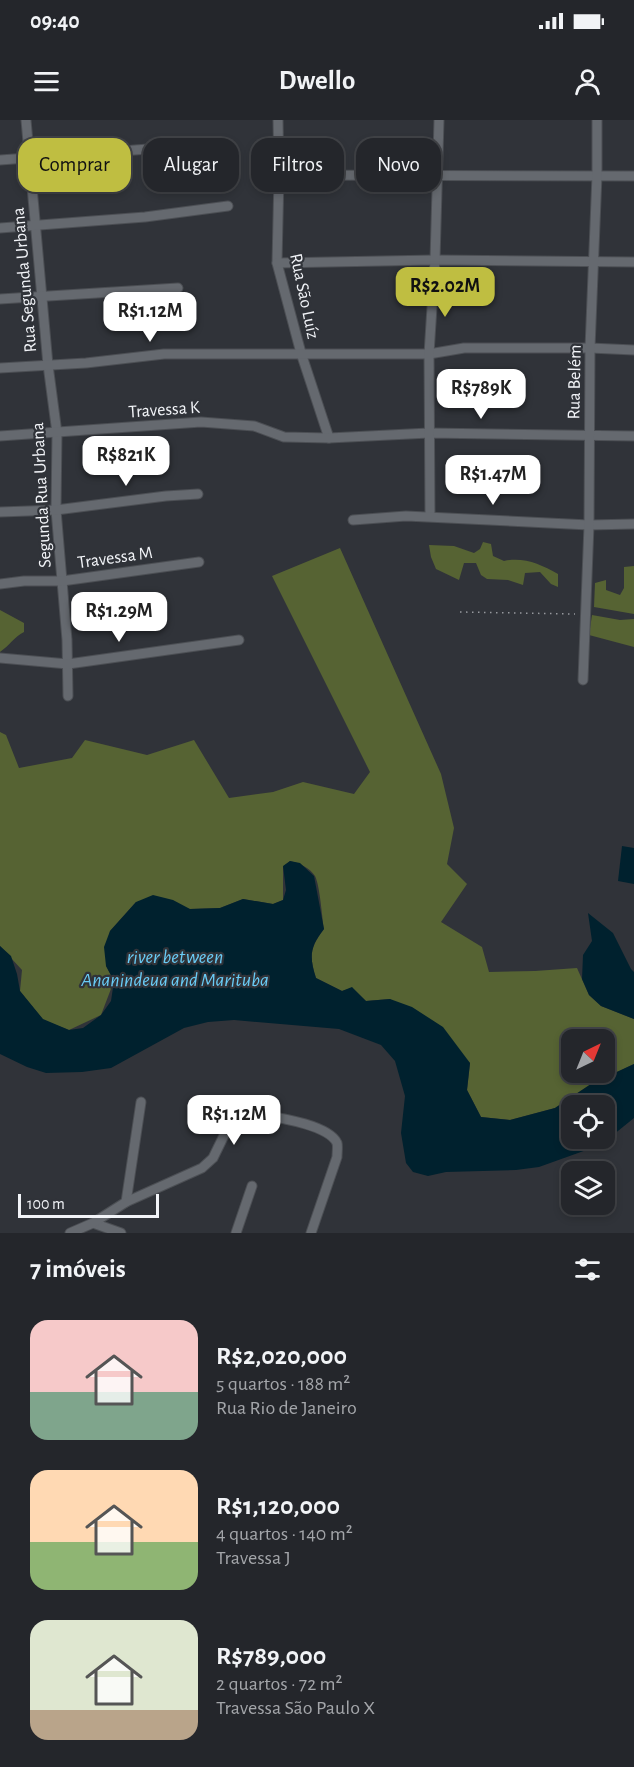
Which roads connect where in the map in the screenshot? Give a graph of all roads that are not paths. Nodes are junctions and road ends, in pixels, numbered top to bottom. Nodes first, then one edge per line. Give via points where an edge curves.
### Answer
1 (26, 120) edge
2 (278, 120) edge
3 (439, 120) edge
4 (597, 120) edge
5 (27, 138) edge
6 (278, 138) edge
7 (438, 138) edge
8 (18, 159) edge
9 (0, 160) edge
10 (597, 175) junction
11 (441, 176) edge
12 (634, 176) edge
13 (32, 192) edge
14 (279, 192) edge
15 (437, 192) edge
16 (228, 206) dead end
17 (36, 225) junction
18 (0, 228) edge
19 (435, 260) junction
20 (593, 262) junction
21 (634, 262) edge
22 (277, 263) junction
23 (178, 288) dead end
24 (43, 297) junction
25 (0, 299) edge
26 (590, 348) junction
27 (634, 350) edge
28 (301, 353) junction
29 (429, 354) junction
30 (48, 365) junction
31 (0, 368) edge
32 (429, 432) junction
33 (57, 433) junction
34 (590, 435) junction
35 (0, 436) edge
36 (634, 436) edge
37 (329, 438) junction
38 (198, 494) dead end
39 (57, 510) junction
40 (0, 512) edge
41 (430, 516) junction
42 (353, 520) dead end
43 (634, 524) edge
44 (589, 525) junction
45 (199, 562) dead end
46 (62, 581) junction
47 (0, 584) edge
48 (239, 640) dead end
49 (0, 658) edge
50 (68, 664) junction
51 (583, 680) dead end
52 (68, 696) dead end
53 (141, 1102) dead end
54 (252, 1186) dead end
55 (126, 1202) junction
56 (93, 1223) junction
57 (70, 1233) edge
58 (121, 1233) edge
59 (236, 1233) edge
60 (311, 1233) edge

1 - 5 street, Rua Segunda Urbana
2 - 6 street, Rua São Luíz
3 - 7 street
4 - 10 street, Rua Belém
8 - 9 street
10 - 11 street
10 - 12 street
10 - 20 street, Rua Belém
13 - 17 street, Rua Segunda Urbana
14 - 22 street, Rua São Luíz
15 - 19 street
16 - 17 street via 145,218
17 - 18 street
17 - 24 street, Rua Segunda Urbana
19 - 20 street
19 - 22 street
19 - 29 street
20 - 21 street
20 - 26 street, Rua Belém
22 - 28 street, Rua São Luíz
23 - 24 street
24 - 25 street
24 - 30 street, Rua Segunda Urbana
26 - 27 street
26 - 29 street via 464,348
26 - 34 street, Rua Belém
28 - 29 street
28 - 30 street via 164,354
28 - 37 street, Rua São Luíz
29 - 32 street
30 - 31 street
30 - 33 street, Segunda Rua Urbana
32 - 34 street, Travessa K
32 - 37 street, Travessa K
32 - 41 street
33 - 35 street, Travessa K
33 - 37 street, Travessa K via 201,422 254,426 284,437
33 - 39 street, Segunda Rua Urbana
34 - 36 street, Travessa K
34 - 44 street, Rua Belém
38 - 39 street
39 - 40 street
39 - 46 street, Segunda Rua Urbana
41 - 42 street
41 - 44 street
43 - 44 street
44 - 51 street, Rua Belém
45 - 46 street, Travessa M
46 - 47 street, Travessa M
46 - 50 street, Segunda Rua Urbana
48 - 50 street
49 - 50 street
50 - 52 street, Segunda Rua Urbana
53 - 55 street
54 - 59 street
55 - 56 street
55 - 60 street via 202,1168 213,1158 234,1117 247,1112 315,1127 337,1143 337,1157
56 - 57 street
56 - 58 street

